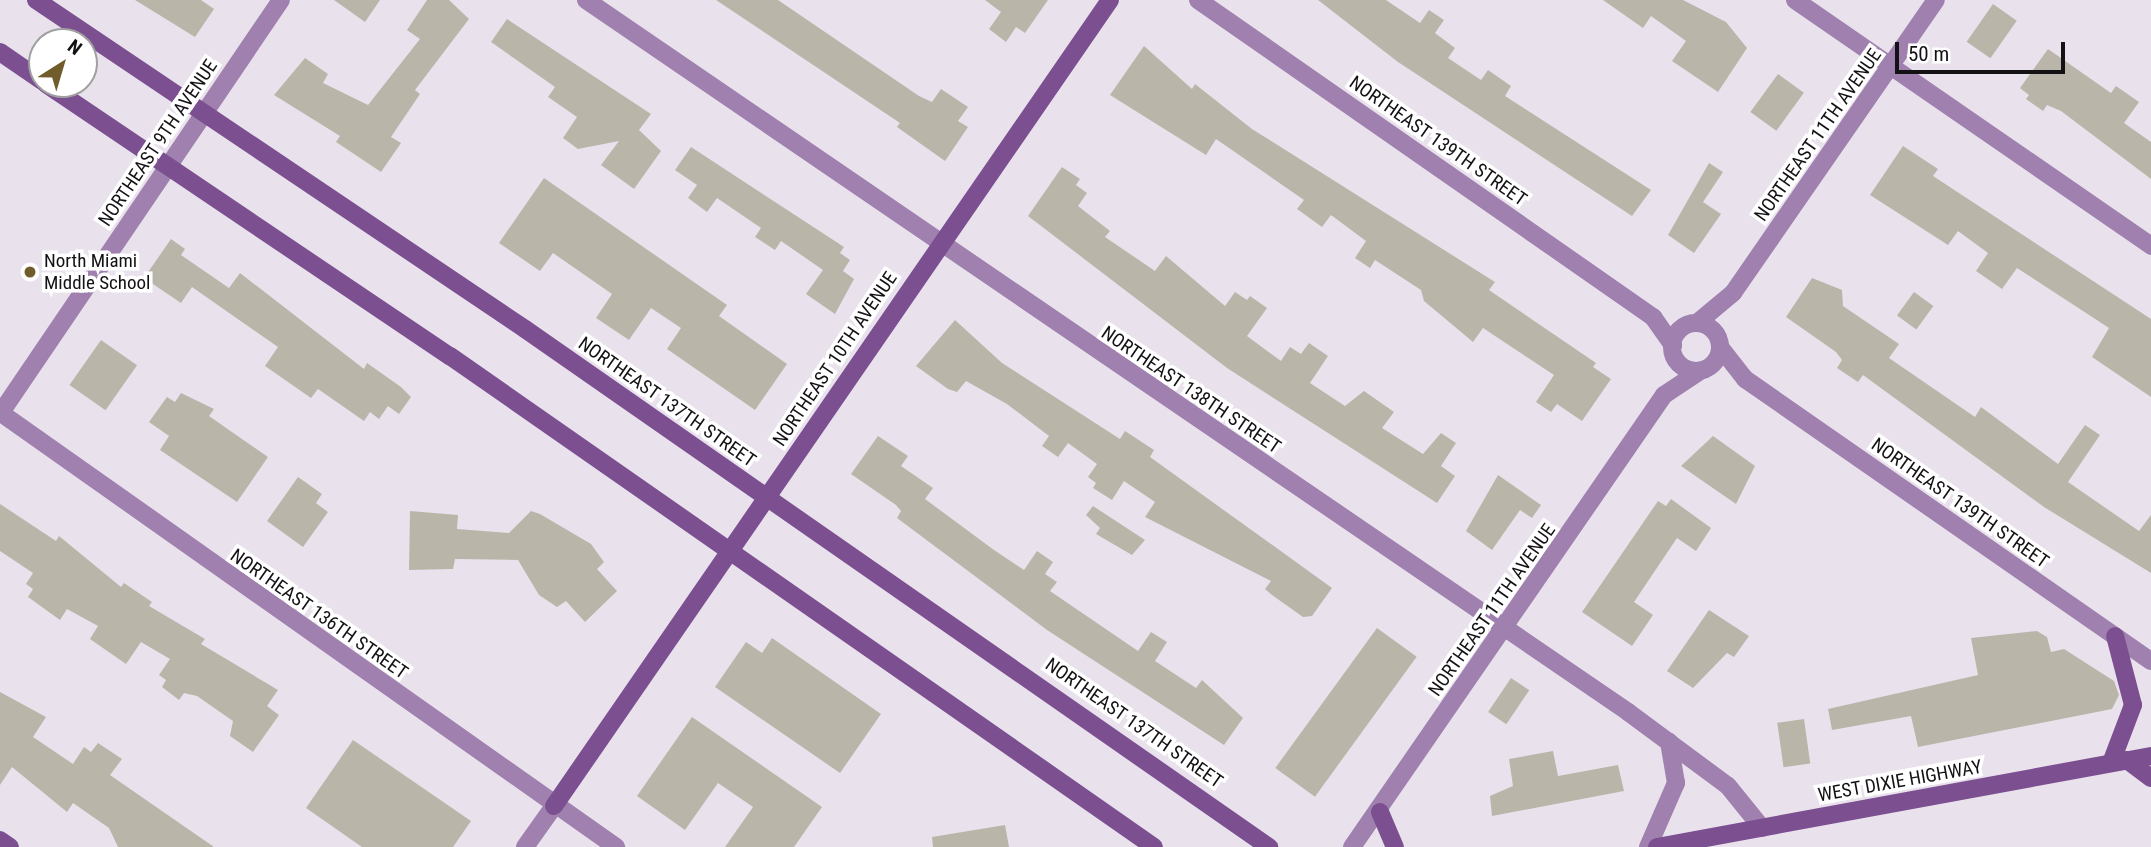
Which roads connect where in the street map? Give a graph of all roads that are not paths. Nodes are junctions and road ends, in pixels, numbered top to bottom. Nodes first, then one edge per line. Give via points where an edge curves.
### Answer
1 (36, 0) edge
2 (281, 0) edge
3 (586, 0) edge
4 (1110, 0) edge
5 (1198, 0) edge
6 (1795, 0) edge
7 (1936, 0) edge
8 (0, 52) edge
9 (1891, 66) junction
10 (28, 72) edge
11 (65, 98) edge
12 (202, 115) junction
13 (165, 169) junction
14 (940, 244) junction
15 (2151, 246) edge
16 (1733, 293) junction
17 (1653, 317) junction
18 (1694, 324) junction
19 (1720, 345) junction
20 (1673, 348) junction
21 (1702, 370) junction
22 (1745, 379) junction
23 (1664, 395) junction
24 (0, 414) edge
25 (767, 496) junction
26 (728, 553) junction
27 (1504, 629) junction
28 (2115, 636) junction
29 (2151, 661) edge
30 (1669, 742) junction
31 (2151, 756) edge
32 (2119, 762) junction
33 (2151, 779) edge
34 (554, 806) junction
35 (1380, 812) junction
36 (1762, 828) junction
37 (0, 840) edge
38 (10, 847) edge
39 (525, 847) edge
40 (616, 847) edge
41 (1154, 847) edge
42 (1269, 847) edge
43 (1352, 847) edge
44 (1395, 847) edge
45 (1648, 847) edge
46 (1657, 847) edge

1 - 12 street, NORTHEAST 137TH STREET
2 - 12 street, NORTHEAST 9TH AVENUE
3 - 14 street, NORTHEAST 138TH STREET
4 - 14 street, NORTHEAST 10TH AVENUE
5 - 17 street, NORTHEAST 139TH STREET
6 - 9 street
7 - 9 street, NORTHEAST 11TH AVENUE
8 - 10 street
9 - 15 street
9 - 16 street, NORTHEAST 11TH AVENUE
11 - 13 street
12 - 13 street, NORTHEAST 9TH AVENUE
12 - 25 street, NORTHEAST 137TH STREET
13 - 24 street, NORTHEAST 9TH AVENUE
13 - 26 street via 450,356
14 - 25 street, NORTHEAST 10TH AVENUE
14 - 27 street, NORTHEAST 138TH STREET
16 - 18 street, NORTHEAST 11TH AVENUE
16 - 19 street, NORTHEAST 11TH AVENUE
17 - 18 street, NORTHEAST 139TH STREET
17 - 20 street, NORTHEAST 139TH STREET
18 - 19 street via 1712,329
18 - 20 street via 1681,328
19 - 21 street via 1718,358
19 - 22 street, NORTHEAST 139TH STREET
20 - 21 street via 1685,369
20 - 23 street, NORTHEAST 11TH AVENUE
21 - 22 street, NORTHEAST 139TH STREET
21 - 23 street, NORTHEAST 11TH AVENUE
22 - 28 street, NORTHEAST 139TH STREET
23 - 27 street, NORTHEAST 11TH AVENUE
24 - 34 street, NORTHEAST 136TH STREET
25 - 26 street, NORTHEAST 10TH AVENUE
25 - 42 street, NORTHEAST 137TH STREET
26 - 34 street, NORTHEAST 10TH AVENUE
26 - 41 street
27 - 30 street, NORTHEAST 138TH STREET
27 - 35 street, NORTHEAST 11TH AVENUE
28 - 29 street, NORTHEAST 139TH STREET
28 - 32 street via 2133,705
30 - 36 street, NORTHEAST 138TH STREET via 1728,786
30 - 45 street via 1676,783
31 - 32 street, WEST DIXIE HIGHWAY
32 - 33 street
32 - 36 street, WEST DIXIE HIGHWAY
34 - 39 street, NORTHEAST 10TH AVENUE
34 - 40 street, NORTHEAST 136TH STREET
35 - 43 street, NORTHEAST 11TH AVENUE
35 - 44 street
36 - 46 street, WEST DIXIE HIGHWAY
37 - 38 street

